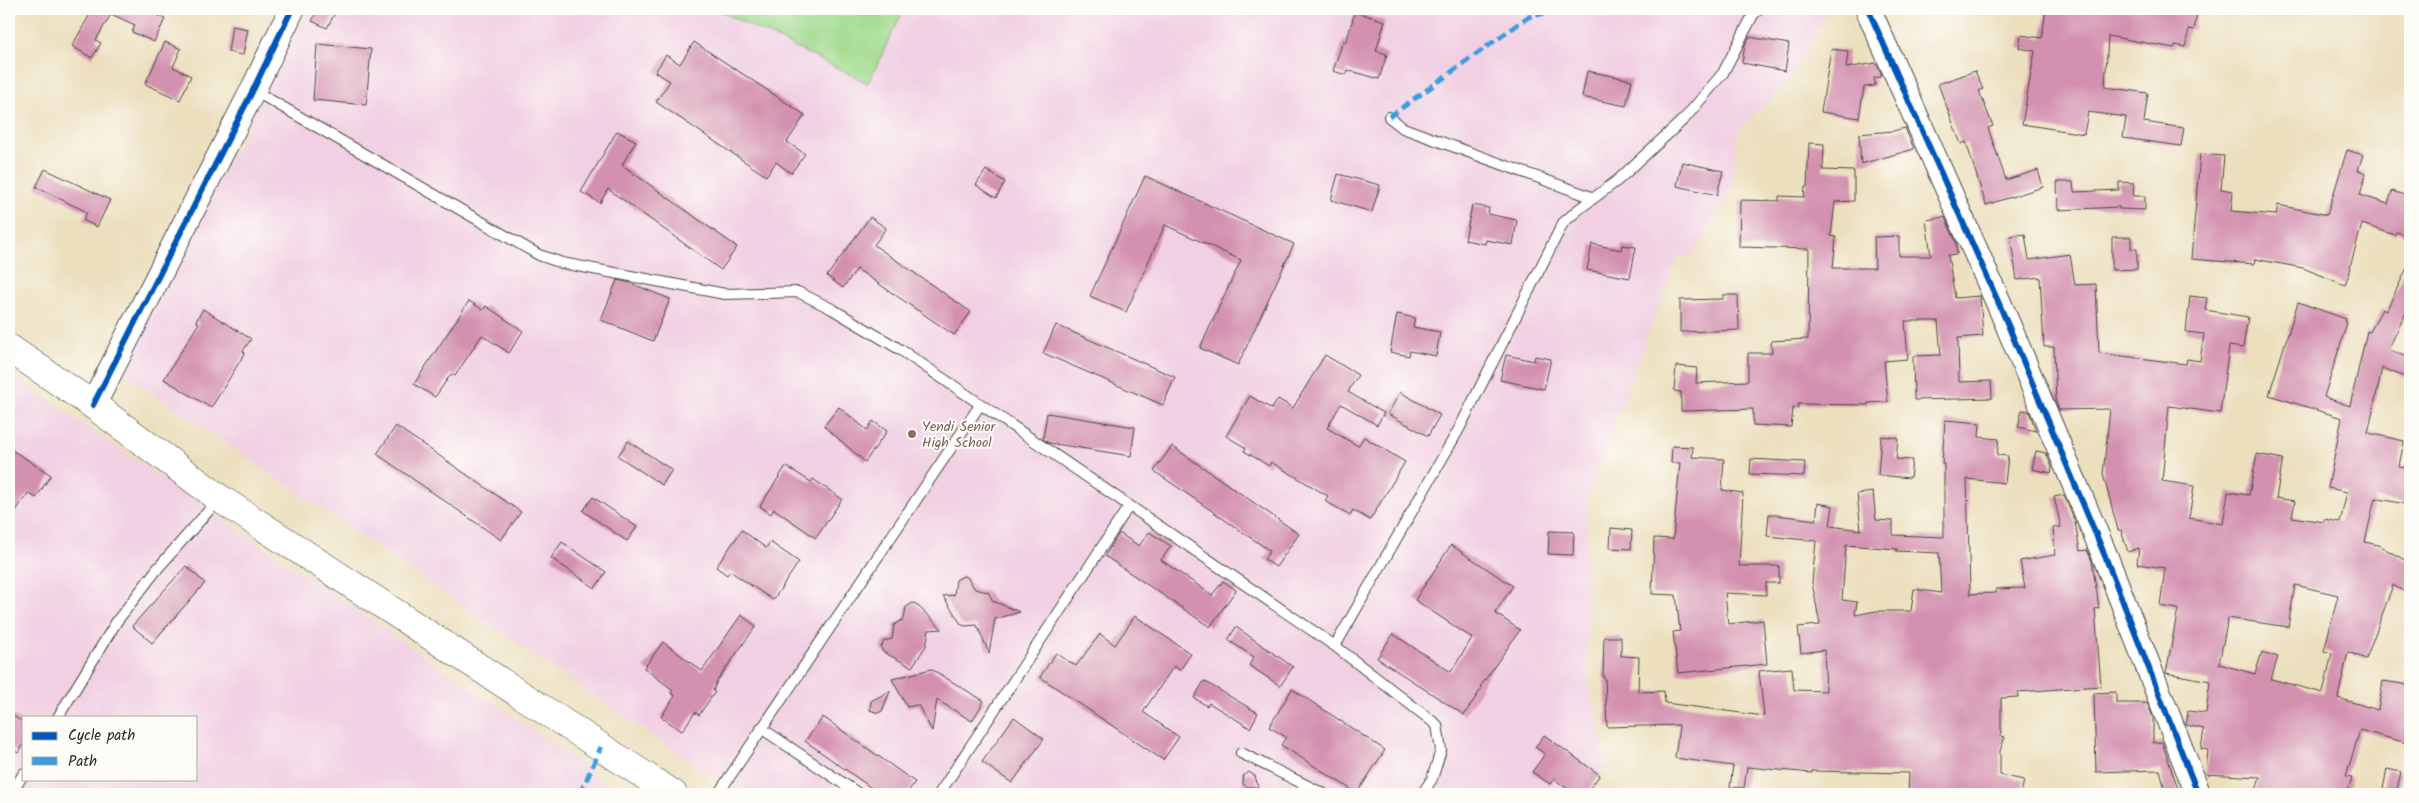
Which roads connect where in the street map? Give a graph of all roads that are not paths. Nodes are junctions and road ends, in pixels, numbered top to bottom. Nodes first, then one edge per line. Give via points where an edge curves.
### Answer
1 (292, 9) edge
2 (1759, 9) edge
3 (1868, 9) edge
4 (254, 90) junction
5 (1389, 117) dead end
6 (1594, 198) junction
7 (9, 348) edge
8 (980, 404) junction
9 (93, 405) junction
10 (219, 498) junction
11 (1129, 506) junction
12 (1334, 646) junction
13 (59, 716) edge
14 (761, 728) junction
15 (1241, 753) dead end
16 (22, 776) edge
17 (11, 794) edge
18 (673, 794) edge
19 (718, 794) edge
20 (859, 794) edge
21 (939, 794) edge
22 (1324, 794) edge
23 (1422, 794) edge
24 (2198, 794) edge

1 - 4 street
2 - 6 lane via 1723,73 1685,118
3 - 24 street via 2000,306 2105,556
4 - 8 lane via 539,255 571,265 725,294 798,292 901,350
4 - 9 street
5 - 6 lane via 1403,128
6 - 12 lane via 1563,223 1458,429
7 - 9 main road
8 - 11 lane
8 - 14 lane
9 - 10 main road
10 - 13 lane via 117,621
10 - 18 main road
11 - 12 lane
11 - 21 lane
12 - 23 lane via 1437,725 1441,750 1432,779
14 - 19 lane
14 - 20 lane
15 - 22 lane
16 - 17 lane

